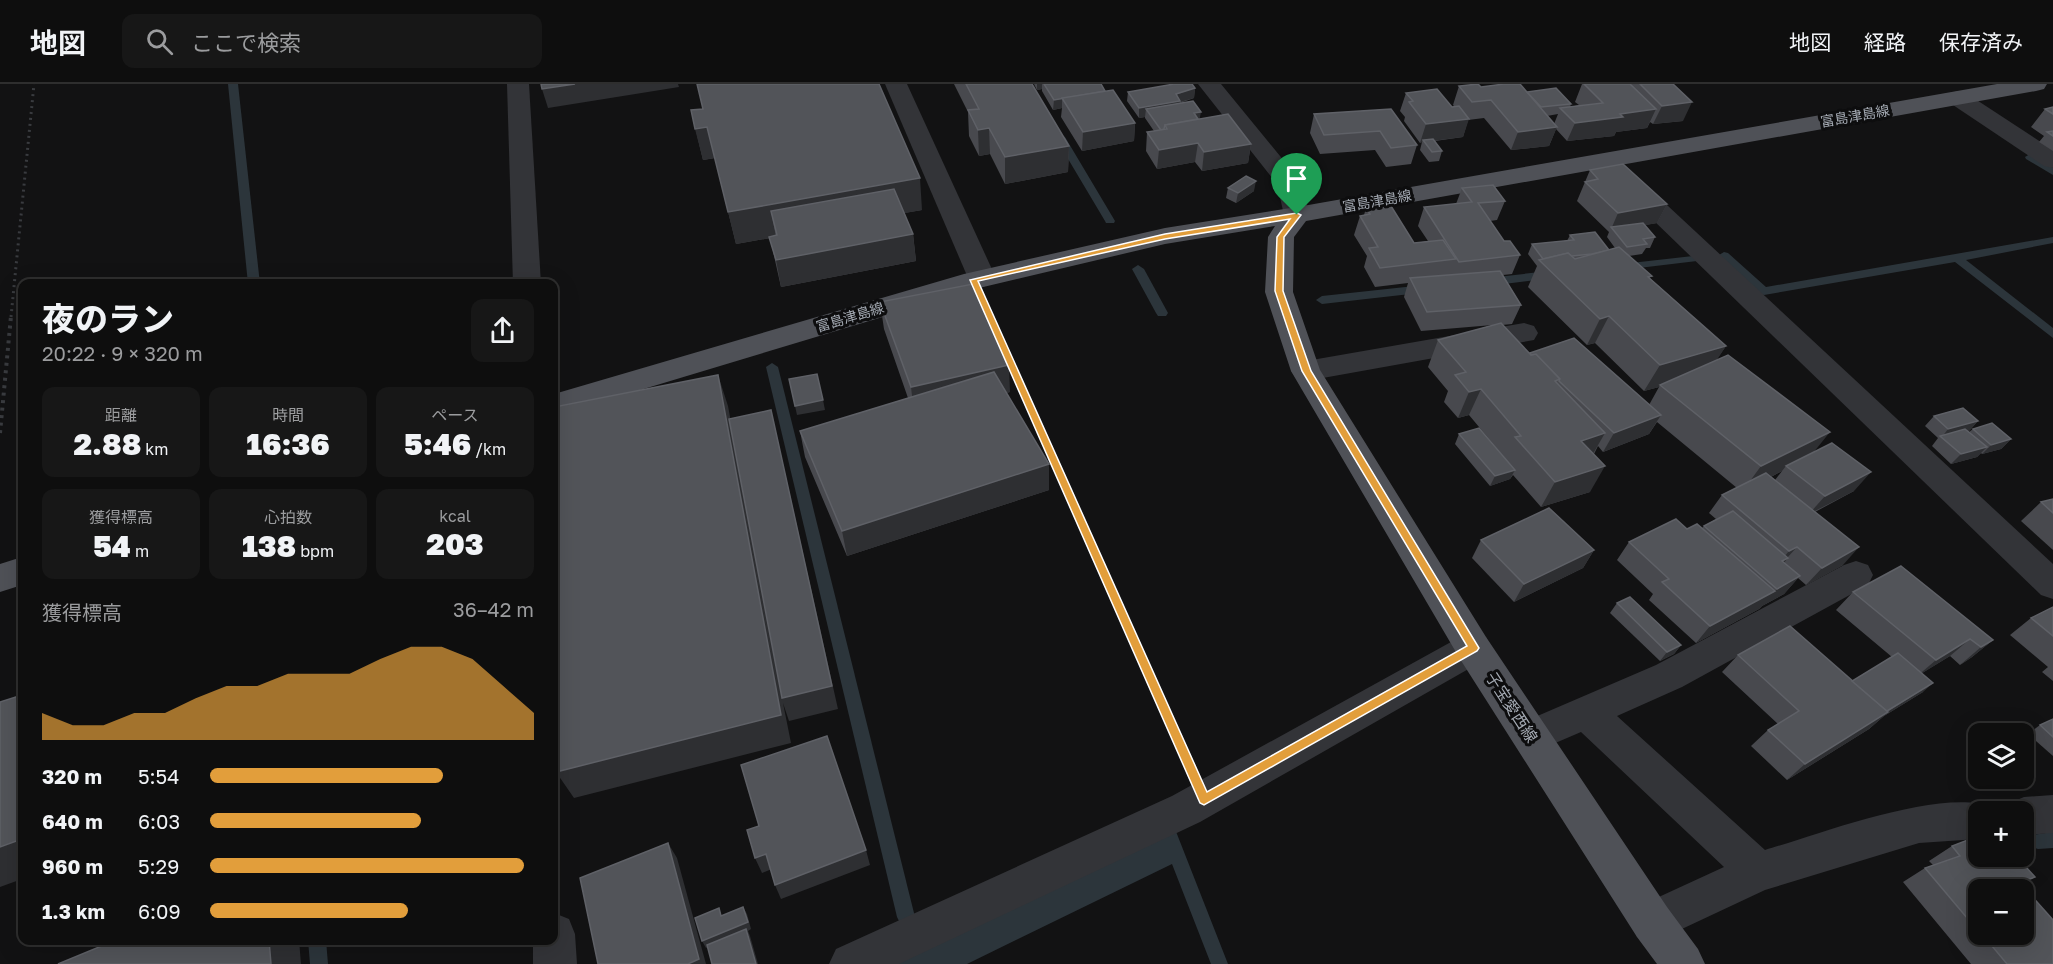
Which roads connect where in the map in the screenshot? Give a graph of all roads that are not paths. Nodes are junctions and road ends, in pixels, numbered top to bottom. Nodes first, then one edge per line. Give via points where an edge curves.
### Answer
1 (518, 84) edge
2 (896, 84) edge
3 (1209, 84) edge
4 (2036, 84) edge
5 (1958, 98) junction
6 (1606, 161) junction
7 (2053, 161) edge
8 (1297, 215) junction
9 (527, 279) edge
10 (978, 279) junction
11 (1524, 333) dead end
12 (1306, 371) junction
13 (558, 404) edge
14 (18, 572) edge
15 (1856, 574) dead end
16 (0, 578) edge
17 (2053, 585) edge
18 (1473, 648) junction
19 (1586, 712) junction
20 (1532, 736) junction
21 (2053, 814) edge
22 (2034, 815) edge
23 (1968, 821) edge
24 (1759, 872) junction
25 (1652, 922) junction
26 (554, 945) edge
27 (555, 964) edge
28 (851, 964) edge
29 (1683, 964) edge

1 - 9 street
2 - 10 street
3 - 8 street via 1289,183
4 - 5 main road, 富島津島線
5 - 6 main road, 富島津島線
5 - 7 street
6 - 8 main road, 富島津島線
6 - 17 street
8 - 10 main road, 富島津島線 via 1165,236
8 - 12 main road, 子宝愛西線 via 1281,237 1279,291
10 - 13 main road, 富島津島線
11 - 12 street
12 - 18 main road, 子宝愛西線
14 - 16 main road
15 - 19 street via 1669,676
18 - 20 main road, 子宝愛西線
18 - 28 street via 1204,799
19 - 20 street
19 - 24 street
20 - 25 main road, 子宝愛西線
21 - 22 street
23 - 24 street via 1919,824
24 - 25 street
25 - 29 main road, 子宝愛西線
26 - 27 street

